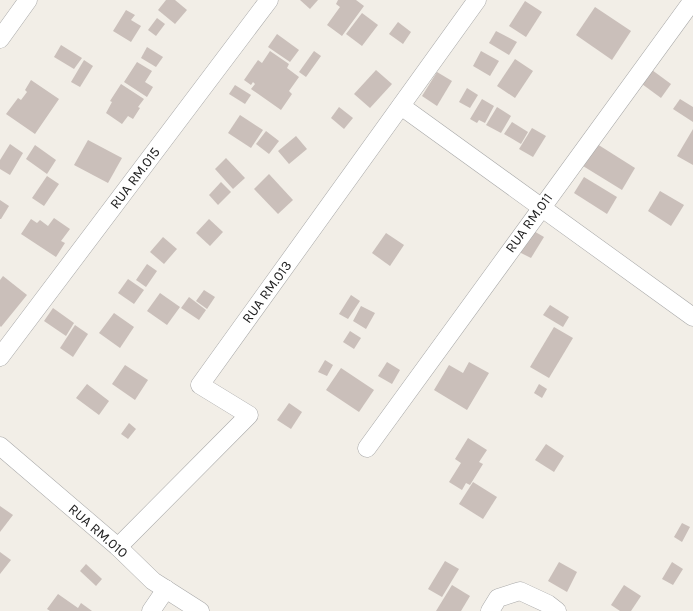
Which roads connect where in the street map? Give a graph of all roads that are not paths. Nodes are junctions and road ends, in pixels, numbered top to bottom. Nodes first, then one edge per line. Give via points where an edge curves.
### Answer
1 (28, 0) edge
2 (269, 0) edge
3 (477, 0) edge
4 (693, 0) edge
5 (0, 39) edge
6 (401, 106) junction
7 (541, 206) junction
8 (693, 317) edge
9 (0, 357) edge
10 (0, 446) edge
11 (367, 448) dead end
12 (118, 547) junction
13 (166, 589) junction
14 (151, 611) edge
15 (200, 611) edge
16 (490, 611) edge
17 (557, 611) edge

1 - 5 street
2 - 9 street, RUA RM.015
3 - 6 street, RUA RM.013
4 - 7 street, RUA RM.011
6 - 7 street
6 - 12 street, RUA RM.013 via 200,385 249,415
7 - 8 street
7 - 11 street, RUA RM.011
10 - 12 street, RUA RM.010
12 - 13 street, RUA RM.010 via 153,581
13 - 14 street
13 - 15 street, RUA RM.010
16 - 17 street via 498,598 520,591

